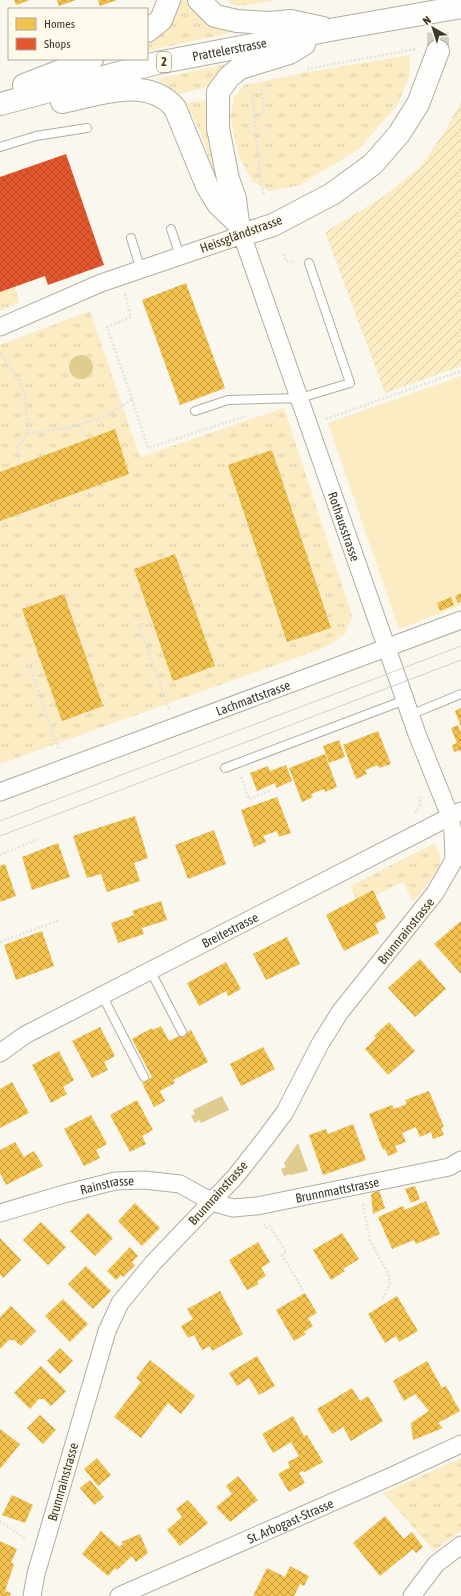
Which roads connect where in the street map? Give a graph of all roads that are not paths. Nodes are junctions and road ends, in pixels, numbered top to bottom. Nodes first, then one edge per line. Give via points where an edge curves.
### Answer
1 (170, 0) edge
2 (199, 0) edge
3 (461, 7) edge
4 (148, 30) edge
5 (330, 30) junction
6 (431, 49) tunnel mouth
7 (89, 60) edge
8 (0, 94) edge
9 (0, 104) edge
10 (0, 114) edge
11 (87, 128) dead end
12 (0, 147) edge
13 (171, 229) dead end
14 (240, 229) junction
15 (131, 238) dead end
16 (180, 256) junction
17 (309, 263) dead end
18 (141, 270) junction
19 (0, 327) edge
20 (300, 398) junction
21 (195, 411) dead end
22 (461, 620) edge
23 (387, 649) junction
24 (461, 694) edge
25 (407, 708) junction
26 (225, 768) dead end
27 (0, 792) edge
28 (456, 814) edge
29 (458, 857) edge
30 (150, 970) junction
31 (102, 995) junction
32 (182, 1032) dead end
33 (0, 1053) edge
34 (144, 1077) dead end
35 (461, 1160) edge
36 (212, 1202) junction
37 (0, 1214) edge
38 (461, 1444) edge
39 (461, 1545) edge
40 (32, 1596) edge
41 (118, 1596) edge
42 (412, 1596) edge

1 - 4 main road via 161,20
2 - 5 main road via 215,16 237,21 291,21
3 - 5 main road, Prattelerstrasse / 2, bridge
5 - 9 main road, Prattelerstrasse / 2 via 157,63
5 - 14 main road via 289,53 240,68 229,77 218,92 218,128 228,179 236,199
6 - 14 main road, Heissgländstrasse via 418,104 399,134 373,164 332,194 273,225
7 - 8 main road
10 - 14 main road via 122,90 143,89 157,94 175,108 207,186 218,204
11 - 12 lane via 36,136
13 - 16 lane
14 - 16 street, Heissgländstrasse
14 - 20 street, Rothausstrasse
15 - 18 lane
16 - 18 street, Heissgländstrasse
17 - 20 lane via 350,382
18 - 19 street, Heissgländstrasse via 101,283
20 - 21 lane via 228,400
20 - 23 street, Rothausstrasse
22 - 23 street, Lachmattstrasse
23 - 25 street, Rothausstrasse
23 - 27 street, Lachmattstrasse
24 - 25 lane
25 - 26 lane
25 - 28 street, Rothausstrasse
28 - 29 street, Brunnrainstrasse via 453,832
28 - 30 street, Breitestrasse
29 - 36 street, Brunnrainstrasse via 435,893 340,1012 320,1044 285,1112 257,1150
30 - 31 street, Breitestrasse
30 - 32 lane
31 - 33 street, Breitestrasse via 25,1035
31 - 34 lane
35 - 36 street, Brunnmattstrasse via 449,1167 257,1206 233,1208
36 - 37 street, Rainstrasse via 180,1184 144,1180 115,1181
36 - 40 street, Brunnrainstrasse via 153,1263 120,1303 107,1331 36,1574
38 - 41 street, St. Arbogast-Strasse
39 - 42 street via 436,1564

